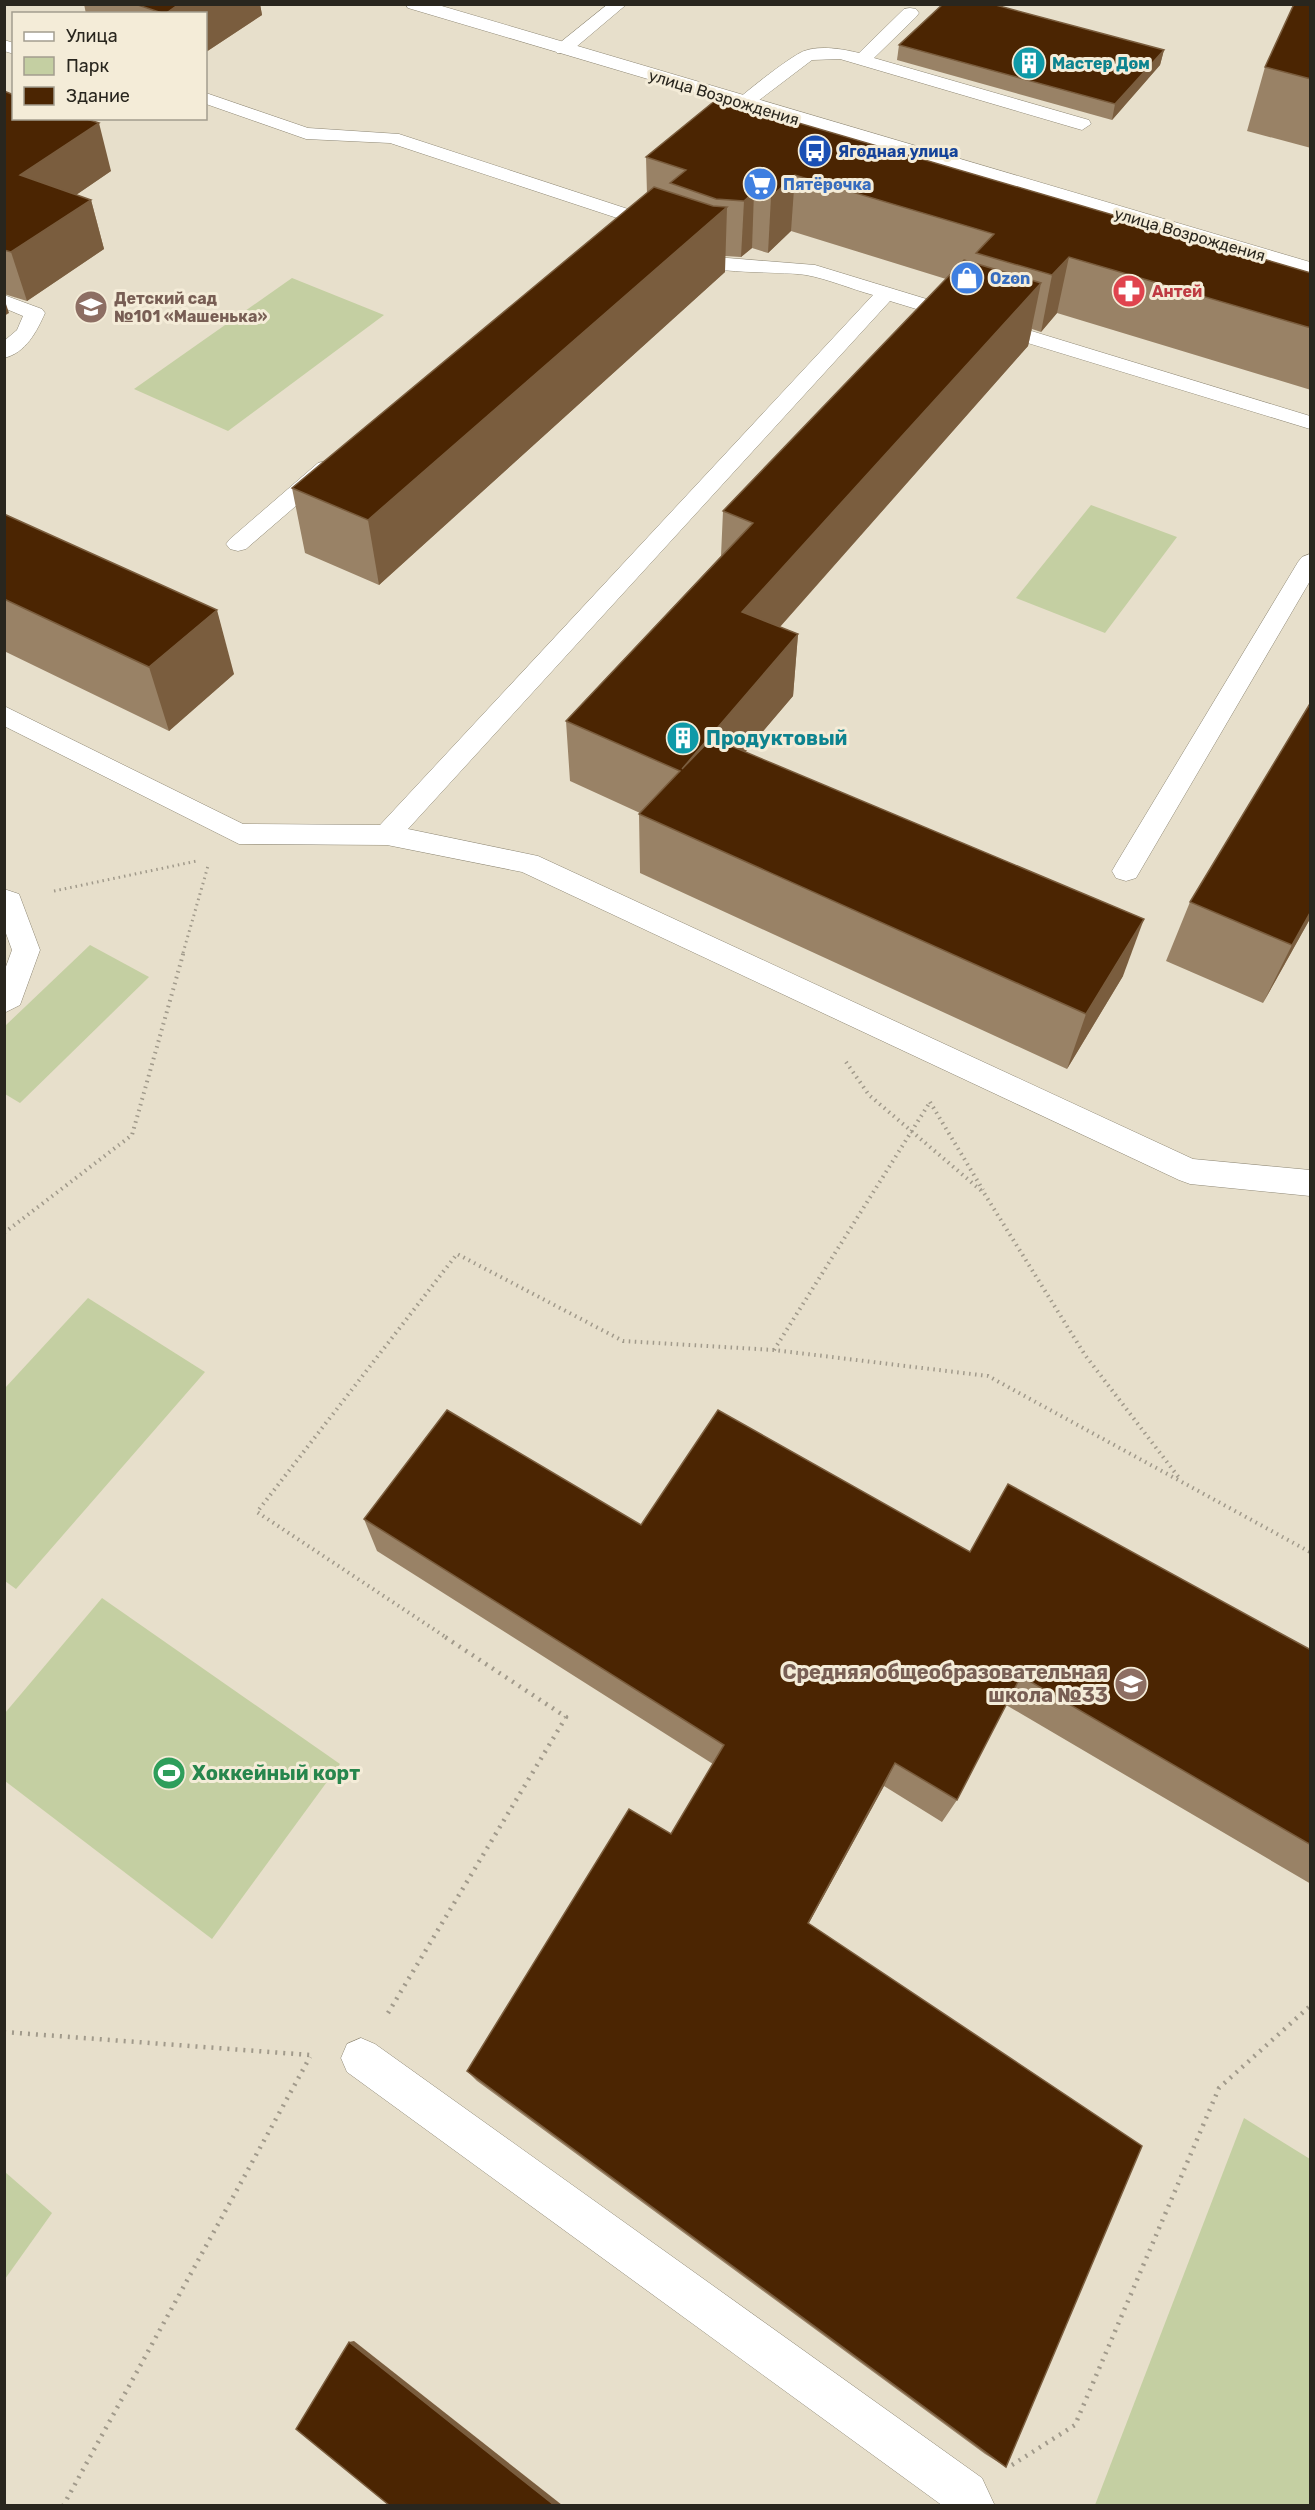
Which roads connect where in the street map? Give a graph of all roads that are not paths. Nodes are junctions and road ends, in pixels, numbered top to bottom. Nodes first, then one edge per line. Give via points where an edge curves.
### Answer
1 (414, 4) edge
2 (619, 4) edge
3 (910, 13) dead end
4 (563, 49) junction
5 (862, 60) junction
6 (207, 98) edge
7 (744, 103) junction
8 (1082, 124) dead end
9 (707, 138) edge
10 (641, 199) edge
11 (624, 214) junction
12 (630, 235) edge
13 (671, 249) edge
14 (1311, 269) edge
15 (885, 293) junction
16 (4, 301) edge
17 (4, 352) edge
18 (1311, 423) edge
19 (347, 451) edge
20 (238, 544) dead end
21 (1311, 562) edge
22 (4, 715) edge
23 (387, 835) junction
24 (1126, 871) dead end
25 (7, 900) edge
26 (4, 1002) edge
27 (1311, 1183) edge
28 (361, 2058) road end
29 (969, 2500) edge

1 - 4 street, улица Возрождения
2 - 4 lane
3 - 5 lane
4 - 7 street, улица Возрождения
5 - 7 lane via 841,54 808,55
5 - 8 lane
6 - 11 lane via 306,133 392,138
7 - 9 lane
7 - 14 street, улица Возрождения
10 - 11 lane
11 - 12 lane via 609,228
13 - 15 lane via 712,263 808,269
15 - 18 lane
15 - 23 lane
16 - 17 lane via 35,313 26,333
19 - 20 lane
21 - 24 lane
22 - 23 lane via 239,834
23 - 27 lane via 528,863 1190,1171
25 - 26 lane via 26,950 10,997
28 - 29 lane

